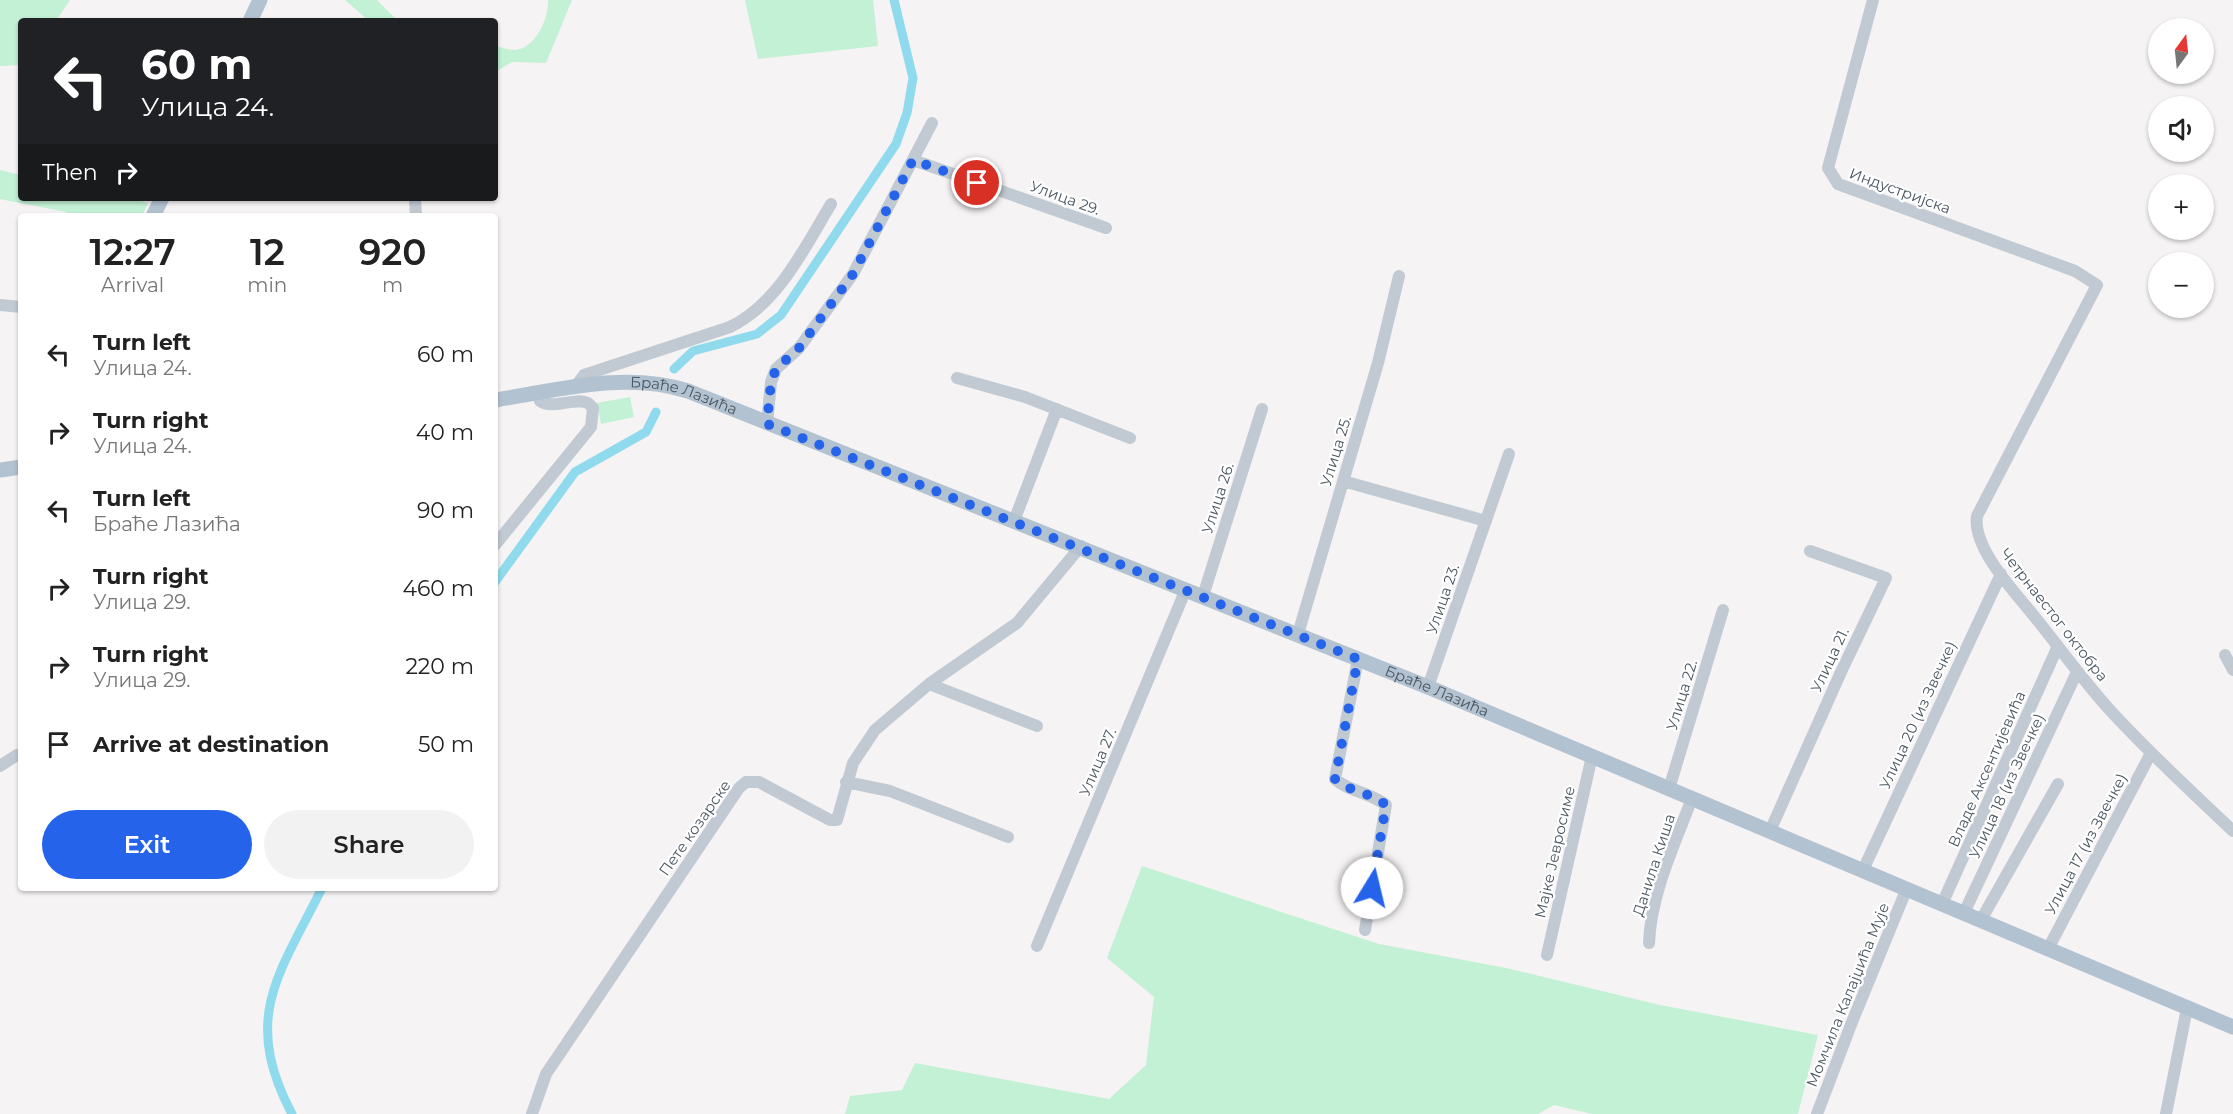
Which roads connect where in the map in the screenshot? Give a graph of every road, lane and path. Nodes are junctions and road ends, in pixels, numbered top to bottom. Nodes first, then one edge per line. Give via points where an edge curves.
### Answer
1 (260, 0) edge
2 (1873, 0) edge
3 (251, 18) edge
4 (932, 123) dead end
5 (913, 160) junction
6 (831, 204) dead end
7 (1106, 228) dead end
8 (1399, 276) dead end
9 (2097, 285) joint
10 (0, 305) edge
11 (18, 307) edge
12 (957, 378) dead end
13 (574, 387) junction
14 (538, 394) junction
15 (498, 400) edge
16 (1057, 409) junction
17 (1262, 409) dead end
18 (767, 424) junction
19 (1130, 438) dead end
20 (1509, 454) dead end
21 (18, 467) edge
22 (0, 470) edge
23 (1342, 481) junction
24 (1014, 521) junction
25 (1486, 521) junction
26 (498, 541) edge
27 (1081, 546) junction
28 (1810, 551) dead end
29 (2001, 574) junction
30 (1186, 589) junction
31 (1203, 596) junction
32 (1723, 610) dead end
33 (1298, 634) junction
34 (2058, 646) junction
35 (2225, 656) dead end
36 (1358, 659) junction
37 (2233, 670) edge
38 (2077, 672) junction
39 (929, 684) junction
40 (1428, 687) junction
41 (1037, 726) dead end
42 (2151, 753) junction
43 (17, 755) dead end
44 (1592, 756) junction
45 (0, 766) edge
46 (846, 782) junction
47 (2058, 784) dead end
48 (1669, 789) junction
49 (1692, 798) junction
50 (1770, 831) junction
51 (2233, 831) edge
52 (1008, 837) dead end
53 (1863, 870) junction
54 (1907, 888) junction
55 (1942, 904) junction
56 (1964, 913) junction
57 (1981, 920) junction
58 (1365, 930) dead end
59 (1649, 943) dead end
60 (1037, 946) dead end
61 (2048, 949) junction
62 (1547, 956) dead end
63 (2187, 1008) junction
64 (2233, 1027) edge
65 (532, 1114) edge
66 (1817, 1114) edge
67 (2166, 1114) edge

1 - 3 main road
2 - 9 street, Индустријска via 1828,168 1838,184 2076,271
4 - 5 street
5 - 7 street, Улица 29.
5 - 18 street via 853,274 799,348 776,369
6 - 13 street via 774,291 747,317 730,327 584,375
8 - 23 street, Улица 25. via 1378,363
9 - 29 street, Четрнаестог октобра via 1977,516 1978,537
10 - 11 street
12 - 16 street
13 - 14 main road, Браће Лазића
13 - 18 main road, Браће Лазића via 655,382 688,391
14 - 15 main road, Браће Лазића
14 - 26 street via 546,404 574,400 588,403 593,411 591,427
16 - 19 street
16 - 24 street
17 - 31 street, Улица 26.
18 - 24 main road, Браће Лазића
20 - 25 street, Улица 23.
21 - 22 main road
23 - 25 street
23 - 33 street, Улица 25.
24 - 27 main road, Браће Лазића
25 - 40 street, Улица 23.
27 - 30 main road, Браће Лазића
27 - 39 street, Пете козарске via 1017,623
28 - 50 street, Улица 21. via 1886,578
29 - 34 street, Четрнаестог октобра
29 - 53 street, Улица 20 (из Звечке)
30 - 31 main road, Браће Лазића
30 - 60 street, Улица 27.
31 - 33 main road, Браће Лазића
32 - 48 street, Улица 22.
33 - 36 main road, Браће Лазића
34 - 38 street, Четрнаестог октобра
34 - 55 street, Владе Аксентијевића
35 - 37 street
36 - 40 main road, Браће Лазића
36 - 58 street via 1335,779 1375,796 1386,805
38 - 42 street, Четрнаестог октобра
38 - 56 street, Улица 18 (из Звечке)
39 - 41 street
39 - 46 street, Пете козарске via 875,730 863,745
40 - 44 main road, Браће Лазића
42 - 51 street, Четрнаестог октобра
42 - 61 street, Улица 17 (из Звечке)
43 - 45 street
44 - 48 main road, Браће Лазића
44 - 62 street, Мајке Јевросиме
46 - 52 street via 890,791
46 - 65 street, Пете козарске via 839,818 834,821 759,782 746,782 739,788 546,1074
47 - 57 street
48 - 49 main road, Браће Лазића
49 - 50 main road, Браће Лазића
49 - 59 street, Данила Киша via 1656,899
50 - 53 main road, Браће Лазића
53 - 54 main road, Браће Лазића
54 - 55 main road, Браће Лазића
54 - 66 street, Момчила Калајџића Мује
55 - 56 main road, Браће Лазића
56 - 57 main road, Браће Лазића
57 - 61 main road, Браће Лазића
61 - 63 main road, Браће Лазића
63 - 64 main road, Браће Лазића
63 - 67 street

